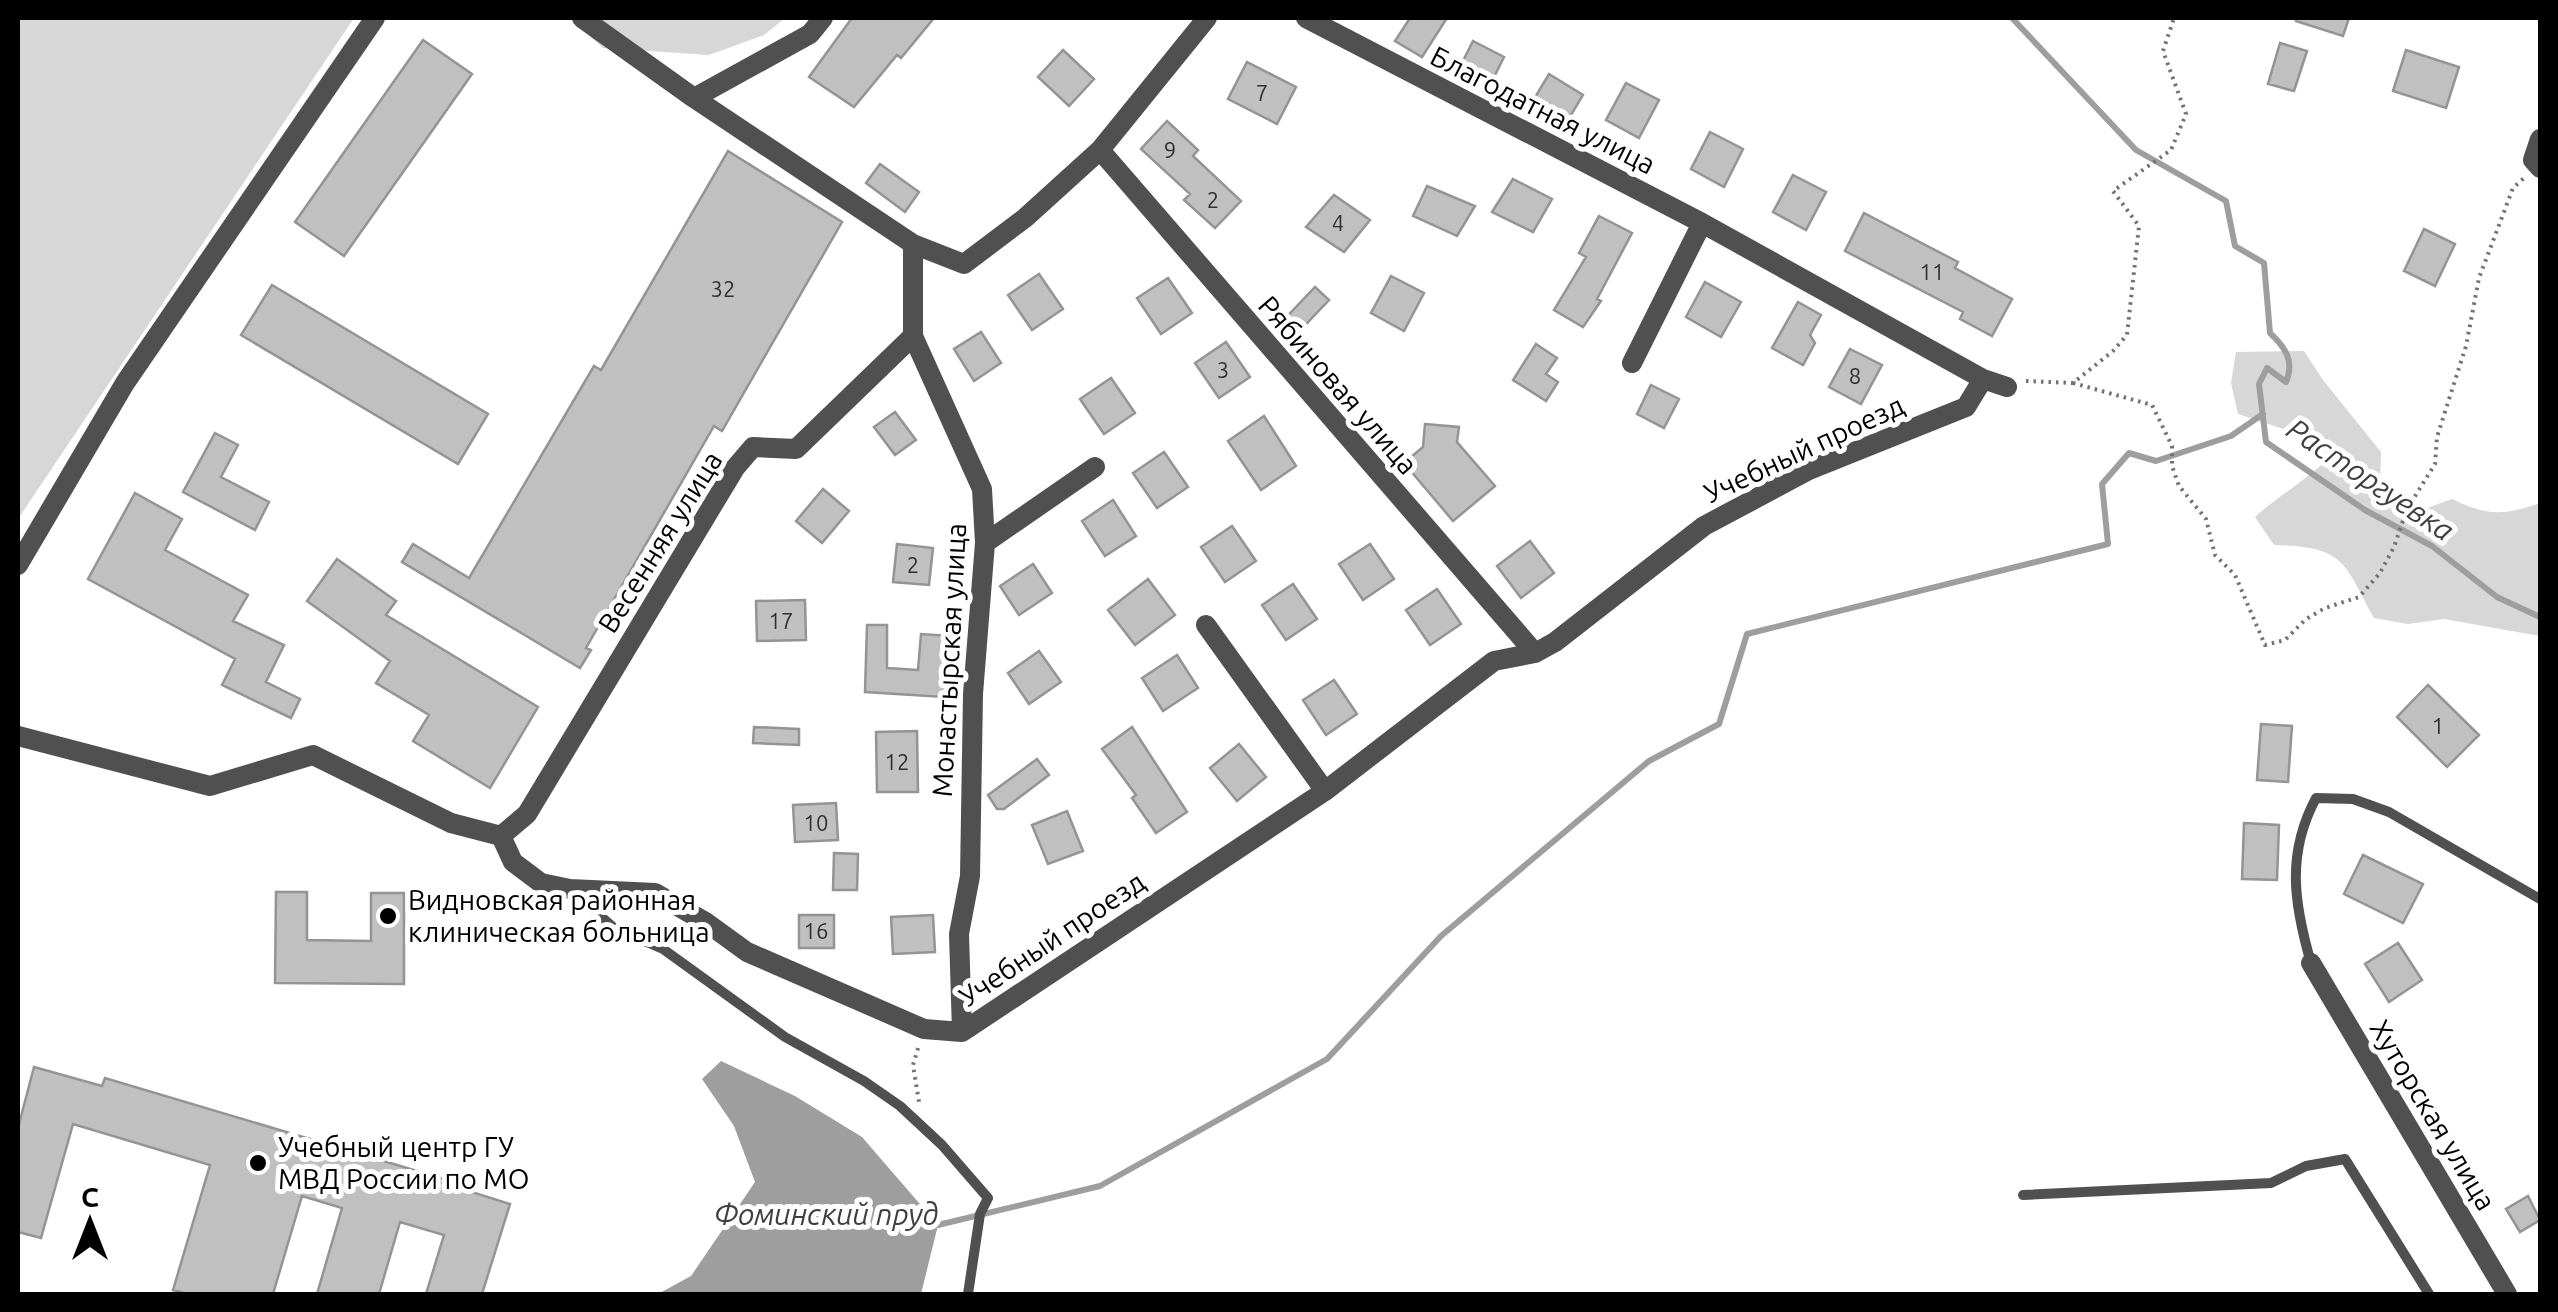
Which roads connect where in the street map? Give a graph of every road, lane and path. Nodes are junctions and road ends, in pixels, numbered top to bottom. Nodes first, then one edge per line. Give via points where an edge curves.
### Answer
1 (375, 18) edge
2 (582, 18) edge
3 (823, 18) edge
4 (1207, 18) edge
5 (1306, 18) edge
6 (2174, 18) edge
7 (694, 98) junction
8 (2540, 139) edge
9 (1100, 150) junction
10 (2537, 164) edge
11 (1702, 223) junction
12 (912, 244) junction
13 (913, 336) junction
14 (1632, 363) dead end
15 (1983, 380) junction
16 (2073, 383) junction
17 (2007, 386) joint
18 (1096, 467) dead end
19 (985, 543) junction
20 (18, 565) edge
21 (1206, 625) dead end
22 (1535, 653) junction
23 (18, 736) edge
24 (1325, 791) junction
25 (501, 836) junction
26 (570, 889) junction
27 (2540, 899) edge
28 (2311, 962) joint
29 (924, 1029) junction
30 (962, 1032) junction
31 (921, 1108) dead end
32 (2023, 1195) dead end
33 (968, 1294) edge
34 (2429, 1294) edge
35 (2508, 1294) edge

1 - 20 street via 125,383
2 - 7 street
3 - 7 street via 810,34
4 - 9 street
5 - 11 street, Благодатная улица
6 - 16 path via 2164,50 2186,114 2171,150 2113,191 2139,226 2126,335
7 - 12 street
8 - 10 street
9 - 12 street via 964,264
9 - 22 street, Рябиновая улица
10 - 16 path via 2513,188 2478,278 2436,464 2407,509 2394,547 2359,597 2306,619 2285,640 2265,646 2236,575 2215,555 2206,519 2179,486 2172,446 2152,405
11 - 14 street
11 - 15 street, Благодатная улица
12 - 13 street, Монастырская улица
13 - 19 street, Монастырская улица via 982,488
13 - 25 street, Весенняя улица via 796,449 754,447 735,468 526,814
15 - 17 street, Благодатная улица
15 - 22 street, Учебный проезд via 1966,407 1809,470 1704,526
16 - 17 path via 2034,379
18 - 19 street
19 - 30 street, Монастырская улица via 972,713 970,876 959,934
21 - 24 street
22 - 24 street, Учебный проезд via 1494,661
23 - 25 street via 210,786 313,755 451,823
24 - 30 street, Учебный проезд
25 - 26 street, Учебный проезд via 513,862 541,883
26 - 29 street, Учебный проезд via 655,893 747,952
26 - 33 lane via 614,928 663,949 785,1037 864,1081 942,1145 988,1198
27 - 28 lane via 2390,812 2353,799 2316,798 2301,826 2296,857 2296,912
28 - 35 street, Хуторская улица
29 - 30 street, Учебный проезд
29 - 31 path via 913,1065
32 - 34 lane via 2270,1184 2306,1166 2345,1159

